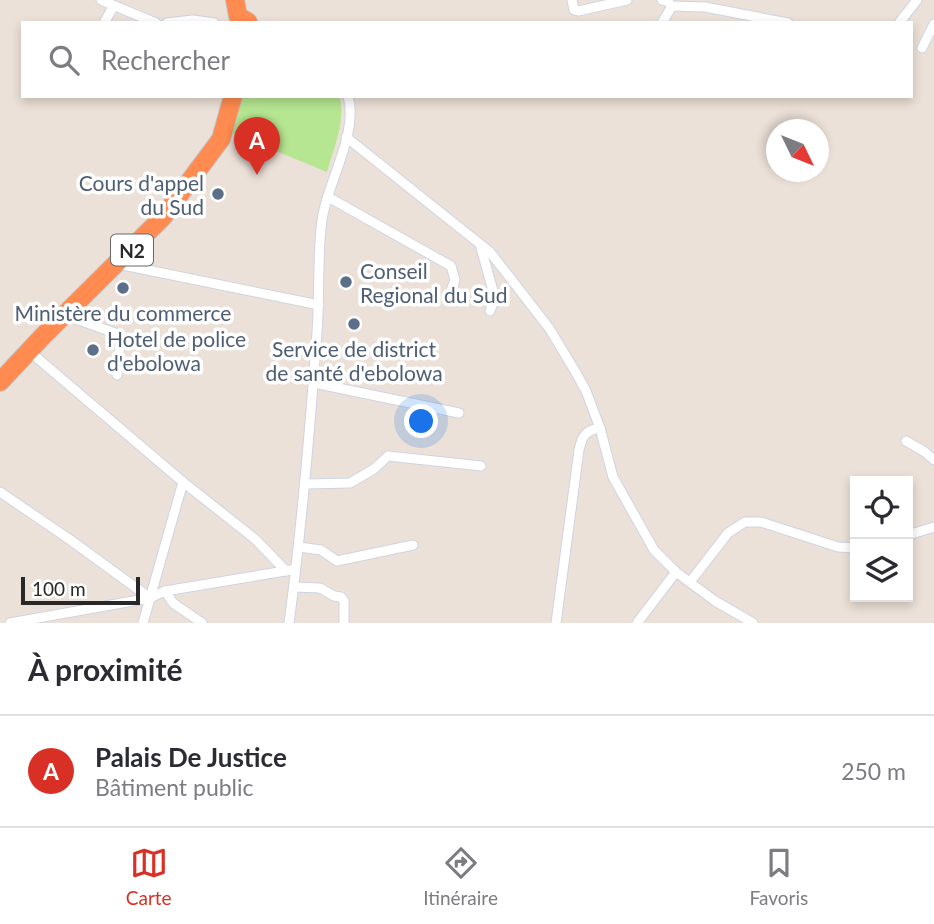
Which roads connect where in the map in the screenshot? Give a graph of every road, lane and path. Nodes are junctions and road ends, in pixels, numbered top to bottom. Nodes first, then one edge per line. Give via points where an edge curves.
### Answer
1 (102, 0) edge
2 (572, 0) edge
3 (627, 0) edge
4 (662, 0) edge
5 (917, 0) edge
6 (672, 6) junction
7 (113, 7) junction
8 (105, 21) edge
9 (151, 21) edge
10 (180, 21) edge
11 (204, 21) edge
12 (663, 21) edge
13 (778, 21) edge
14 (901, 21) edge
15 (934, 24) edge
16 (922, 48) dead end
17 (232, 98) edge
18 (348, 98) edge
19 (346, 137) junction
20 (328, 197) junction
21 (473, 239) junction
22 (118, 264) junction
23 (449, 296) dead end
24 (319, 305) junction
25 (490, 311) dead end
26 (65, 315) junction
27 (29, 351) junction
28 (6, 372) edge
29 (117, 375) dead end
30 (314, 383) junction
31 (459, 413) dead end
32 (600, 428) junction
33 (906, 441) dead end
34 (934, 460) edge
35 (481, 466) dead end
36 (183, 482) junction
37 (306, 484) junction
38 (0, 492) edge
39 (934, 527) edge
40 (913, 533) edge
41 (413, 545) dead end
42 (299, 547) junction
43 (850, 548) edge
44 (291, 570) junction
45 (676, 572) junction
46 (690, 582) junction
47 (294, 587) junction
48 (165, 591) junction
49 (150, 597) junction
50 (10, 623) edge
51 (143, 623) edge
52 (202, 623) edge
53 (289, 623) edge
54 (344, 623) edge
55 (556, 623) edge
56 (637, 623) edge
57 (752, 623) edge

1 - 7 street
2 - 3 street via 578,11
4 - 6 street
5 - 14 street
6 - 12 street
6 - 13 street via 705,7
7 - 8 street
7 - 9 street
10 - 11 street
15 - 16 street
17 - 22 highway, N2 via 221,139 163,217
18 - 19 street
19 - 20 street
19 - 21 street
20 - 23 street via 451,266 454,280
20 - 24 street via 322,220
21 - 25 street via 484,252 489,272 495,298
21 - 32 street via 490,253 549,328 586,391
22 - 24 street
22 - 26 highway, N2
24 - 30 street
26 - 27 highway, N2
26 - 29 street via 115,333 120,344
27 - 28 highway, N2
27 - 36 street
30 - 31 street
30 - 37 street
32 - 45 street via 613,477 627,505 654,550
32 - 55 street via 590,429 581,442
33 - 34 street
35 - 37 street via 388,456 350,483
36 - 44 street
36 - 49 street
37 - 42 street
38 - 49 street
39 - 40 street
41 - 42 street via 337,561 321,550
42 - 44 street
43 - 46 street via 761,522 745,522 728,533
44 - 47 street
44 - 48 street
45 - 46 street
45 - 56 street
46 - 57 street
47 - 53 street
47 - 54 street via 320,588 341,597
48 - 49 street
48 - 52 street via 173,603
49 - 50 street
49 - 51 street

